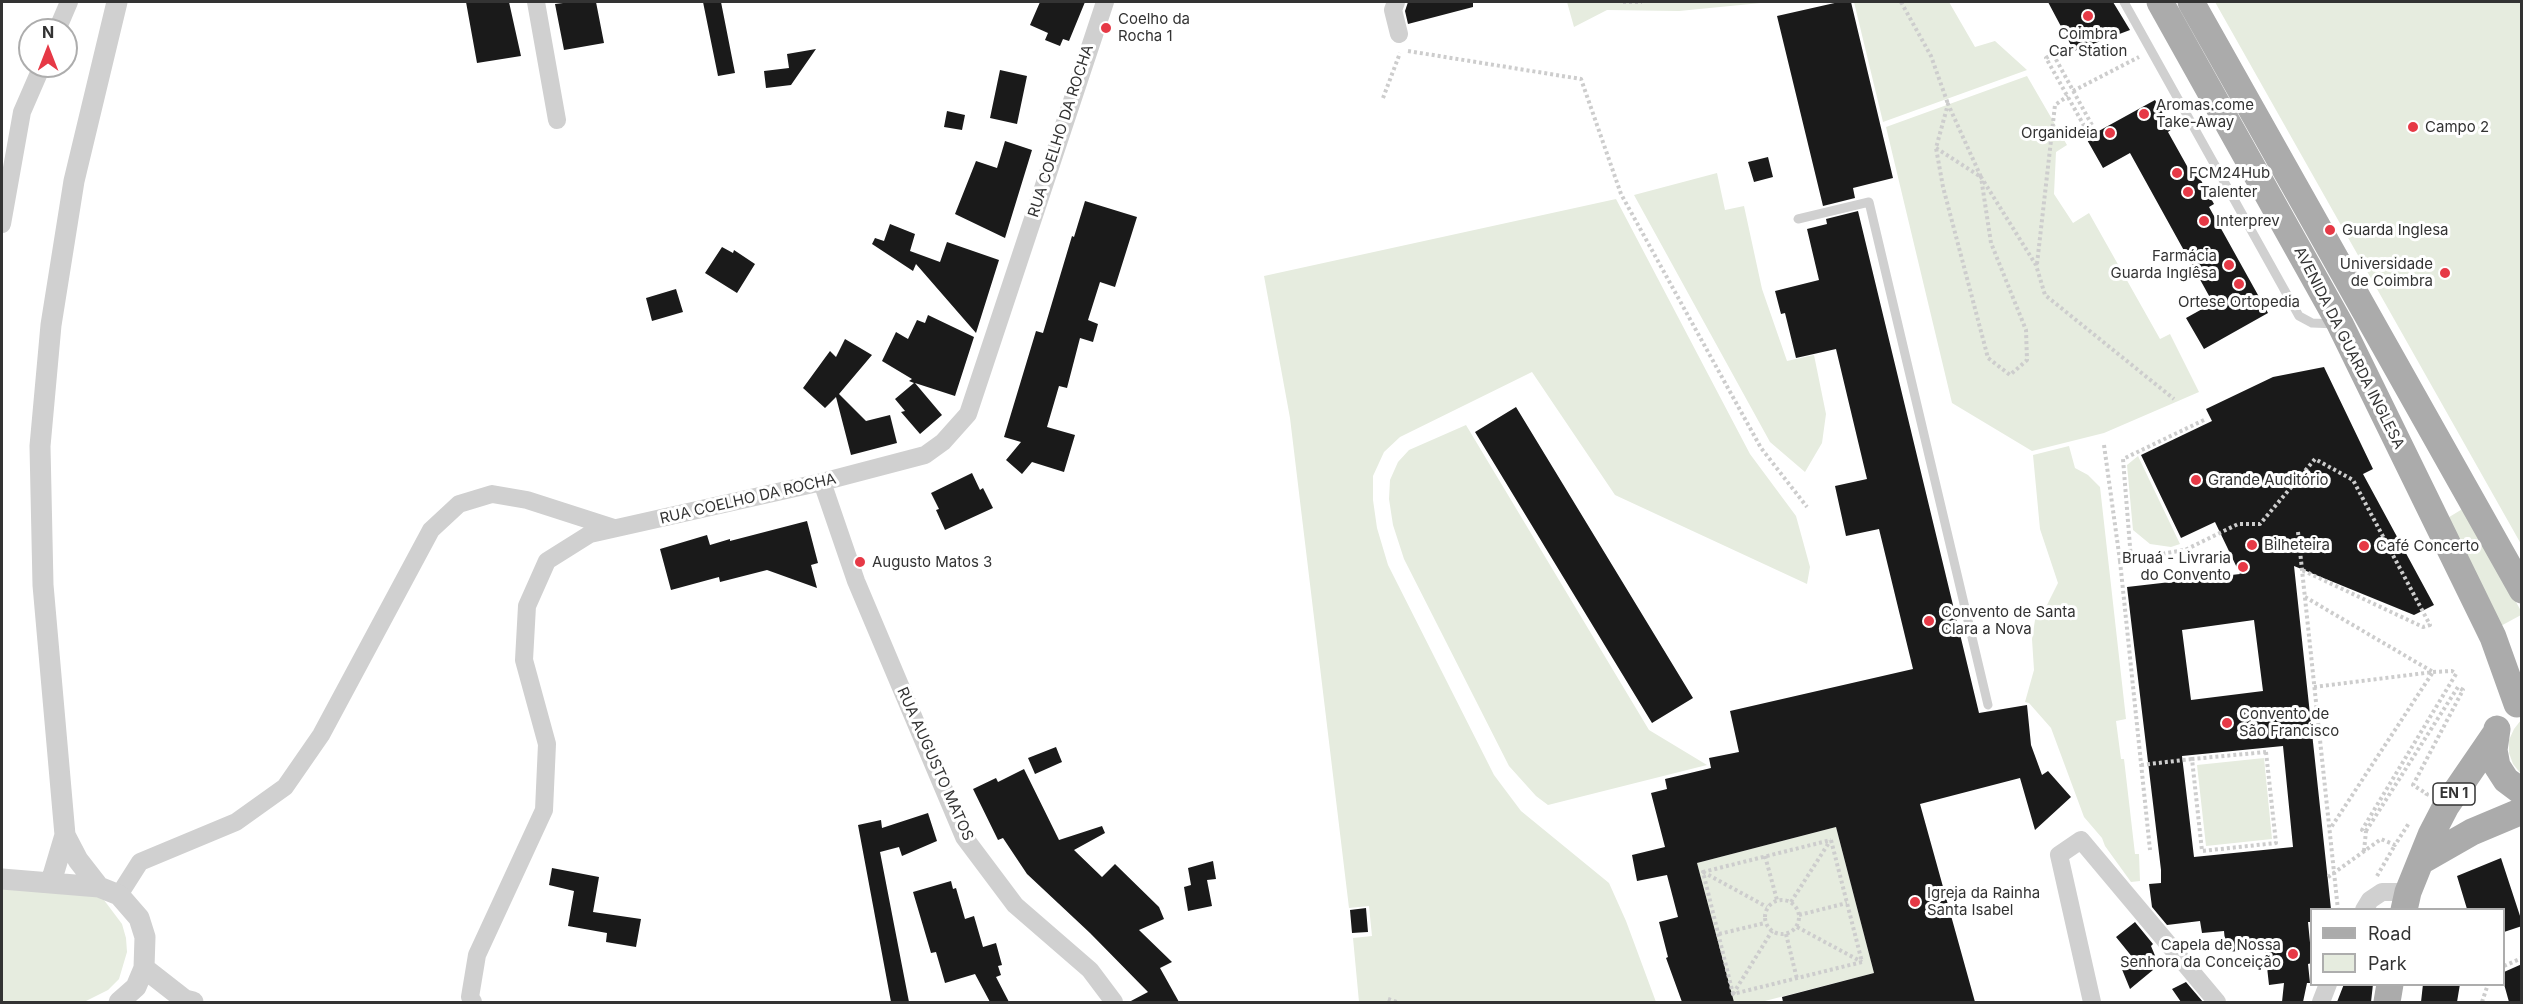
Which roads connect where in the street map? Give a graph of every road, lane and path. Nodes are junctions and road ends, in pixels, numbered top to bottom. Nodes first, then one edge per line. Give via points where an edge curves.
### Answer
1 (69, 2) edge
2 (117, 2) edge
3 (536, 2) edge
4 (1105, 2) edge
5 (1396, 2) edge
6 (1623, 2) edge
7 (1642, 2) edge
8 (1901, 2) edge
9 (2124, 2) edge
10 (2160, 2) edge
11 (2191, 2) edge
12 (62, 18) edge
13 (1399, 34) dead end
14 (2152, 51) junction
15 (37, 78) edge
16 (2073, 91) junction
17 (2067, 96) junction
18 (1383, 98) dead end
19 (1948, 104) junction
20 (557, 120) dead end
21 (1936, 148) junction
22 (1981, 177) junction
23 (1798, 219) dead end
24 (2, 224) edge
25 (2037, 265) junction
26 (2340, 324) junction
27 (2174, 399) dead end
28 (2204, 420) dead end
29 (2104, 445) dead end
30 (822, 482) junction
31 (1807, 507) dead end
32 (615, 529) junction
33 (2298, 532) dead end
34 (2131, 559) junction
35 (2120, 561) junction
36 (2302, 570) junction
37 (2522, 590) edge
38 (2304, 597) junction
39 (2433, 672) junction
40 (2314, 687) junction
41 (2519, 703) edge
42 (1988, 705) dead end
43 (2496, 733) junction
44 (2192, 759) junction
45 (2141, 765) junction
46 (2522, 792) edge
47 (2420, 805) dead end
48 (2522, 811) edge
49 (2414, 815) dead end
50 (2330, 829) junction
51 (2366, 831) junction
52 (66, 835) junction
53 (1831, 840) junction
54 (2395, 845) junction
55 (2150, 850) dead end
56 (2364, 851) junction
57 (1766, 856) junction
58 (2423, 860) junction
59 (1703, 872) junction
60 (2335, 872) junction
61 (2328, 877) dead end
62 (2, 879) edge
63 (51, 882) junction
64 (2372, 885) dead end
65 (99, 886) junction
66 (119, 895) junction
67 (1777, 900) junction
68 (2406, 901) edge
69 (1791, 902) junction
70 (1847, 903) junction
71 (1767, 907) junction
72 (2338, 908) edge
73 (2365, 908) edge
74 (1799, 915) junction
75 (1765, 923) junction
76 (1797, 927) junction
77 (1772, 931) junction
78 (1719, 934) junction
79 (1786, 934) junction
80 (2522, 958) edge
81 (1862, 962) junction
82 (2505, 966) edge
83 (144, 968) junction
84 (1797, 979) junction
85 (2327, 986) edge
86 (2390, 986) edge
87 (2487, 986) edge
88 (1733, 994) junction
89 (1388, 999) dead end
90 (119, 1002) edge
91 (193, 1002) edge
92 (473, 1002) edge
93 (1114, 1002) edge
94 (1397, 1002) edge
95 (2092, 1002) edge
96 (2217, 1002) edge
97 (2321, 1002) edge
98 (2387, 1002) edge
99 (2482, 1002) edge

1 - 12 street
2 - 52 street via 74,181 51,325 40,446 43,585
3 - 20 street
4 - 30 street, RUA COELHO DA ROCHA via 968,414 943,442 925,455
5 - 13 street via 1393,10
6 - 7 path
8 - 19 path via 1931,56
9 - 14 lane
10 - 26 main road, AVENIDA DA GUARDA INGLESA
11 - 37 main road, AVENIDA DA GUARDA INGLESA
14 - 16 path
14 - 26 lane via 2299,316 2312,323
15 - 24 street via 22,112
16 - 17 path via 2093,127 2087,131
16 - 17 path via 2052,54 2046,57
17 - 25 path via 2055,105
18 - 31 path via 1401,50 1581,80 1621,194 1761,448
19 - 21 path
19 - 22 path
21 - 22 path
21 - 22 path via 1988,358 2010,375 2027,360 2026,330 1991,243
22 - 25 path
23 - 42 lane via 1869,202
25 - 27 path via 2045,295
26 - 41 main road, AVENIDA DA GUARDA INGLESA via 2493,637
28 - 34 path via 2123,459
29 - 35 path
30 - 32 street, RUA COELHO DA ROCHA
30 - 93 street, RUA AUGUSTO MATOS via 856,581 964,837 1015,905 1090,970
32 - 66 street via 527,500 492,494 459,504 431,530 321,735 285,787 236,822 140,862
32 - 92 street, RUA COELHO DA ROCHA via 590,534 547,561 527,606 525,660 547,744 544,810 477,955 470,997
33 - 36 path
34 - 35 path
34 - 36 path via 2185,550 2238,524 2260,524 2315,459 2353,480 2430,626 2423,627
35 - 45 path
36 - 38 path
38 - 39 path
38 - 40 path
39 - 40 path
39 - 50 path
39 - 51 path via 2456,674 2362,830
40 - 50 path
41 - 43 main road, EN 1 via 2500,722
43 - 46 main road via 2497,766 2506,780
43 - 58 main road, EN 1 via 2446,806
44 - 44 path via 2266,752 2276,843 2202,851
44 - 45 path
45 - 55 path
47 - 51 path via 2427,794 2413,785 2463,690 2458,687
48 - 58 main road via 2472,832
49 - 54 path
50 - 60 path
51 - 56 path
52 - 63 street
52 - 65 street via 78,860
53 - 57 path
53 - 69 path
53 - 70 path
54 - 56 path via 2381,839
54 - 64 path
56 - 60 path
57 - 59 path
57 - 67 path
58 - 68 main road, EN 1
59 - 71 path
59 - 78 path
60 - 61 path
60 - 72 path
62 - 63 street
63 - 65 street
65 - 66 street
66 - 83 street via 139,918 145,937
67 - 69 path
67 - 71 path
68 - 73 street via 2382,892
69 - 74 path
70 - 74 path
70 - 81 path
71 - 75 path
74 - 76 path
75 - 77 path
75 - 78 path
76 - 79 path
76 - 81 path
77 - 79 path
77 - 88 path
78 - 88 path
79 - 84 path
80 - 82 path
81 - 84 path
83 - 90 street via 136,987
83 - 91 street
84 - 88 path
85 - 97 street
86 - 98 main road
87 - 99 path
89 - 94 path
95 - 96 street via 2059,855 2081,840

